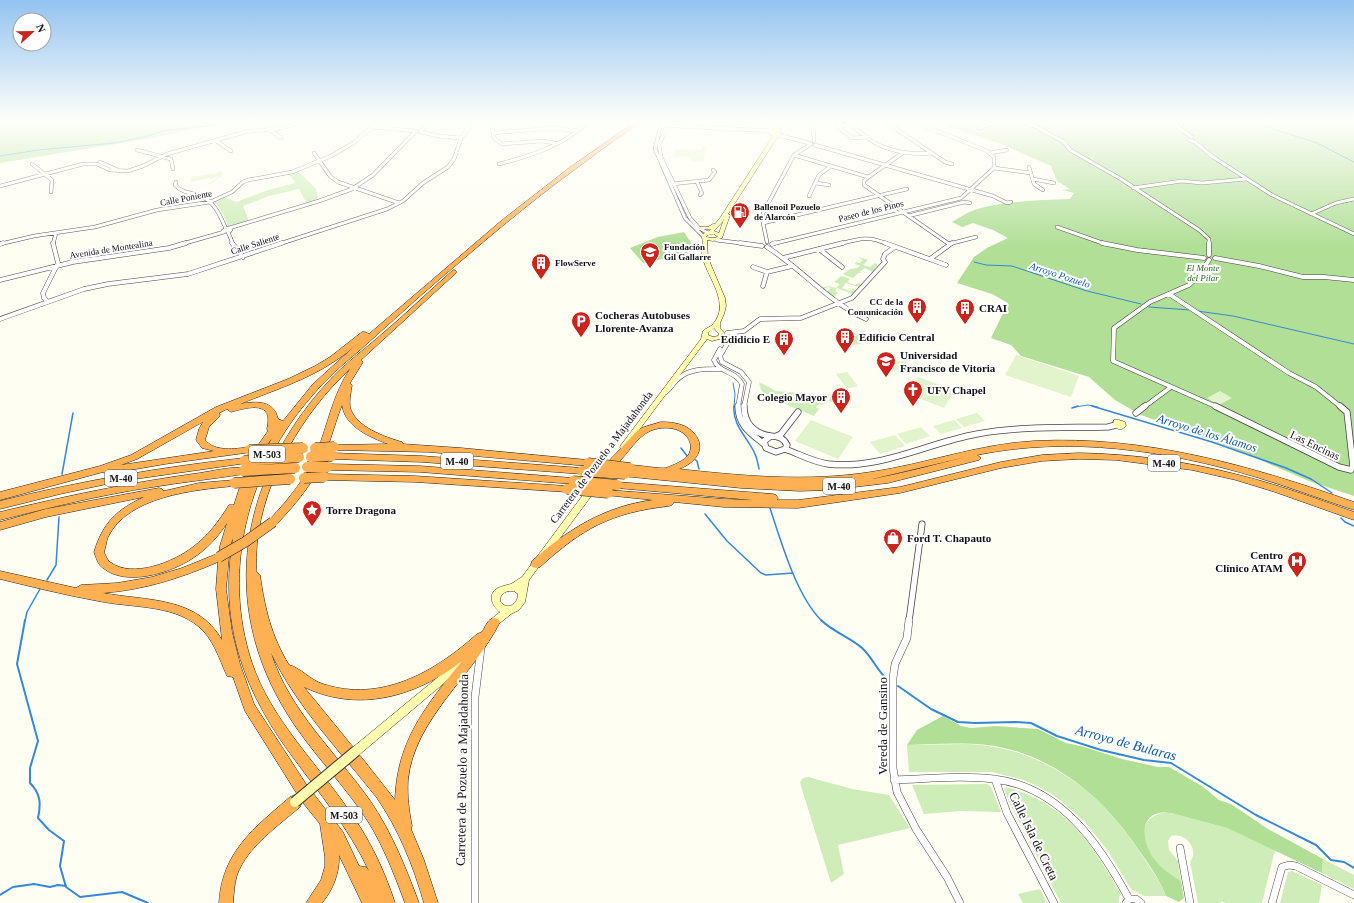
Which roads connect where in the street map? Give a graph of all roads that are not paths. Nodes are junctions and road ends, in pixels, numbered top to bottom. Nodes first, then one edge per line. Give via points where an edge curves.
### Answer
1 (149, 162) edge
2 (172, 162) edge
3 (317, 162) edge
4 (321, 162) edge
5 (389, 162) edge
6 (452, 162) edge
7 (506, 162) edge
8 (582, 162) edge
9 (588, 162) edge
10 (660, 162) edge
11 (665, 162) edge
12 (757, 162) edge
13 (790, 162) edge
14 (818, 162) edge
15 (880, 162) edge
16 (889, 162) edge
17 (945, 162) edge
18 (995, 162) edge
19 (1091, 162) edge
20 (1221, 162) edge
21 (32, 164) dead end
22 (499, 164) dead end
23 (886, 164) junction
24 (952, 164) dead end
25 (831, 166) junction
26 (1029, 167) dead end
27 (994, 168) junction
28 (173, 169) dead end
29 (713, 170) dead end
30 (45, 173) junction
31 (1032, 173) junction
32 (868, 177) junction
33 (1033, 179) junction
34 (1247, 179) junction
35 (176, 182) dead end
36 (697, 182) junction
37 (816, 183) junction
38 (1054, 183) dead end
39 (669, 184) junction
40 (674, 184) junction
41 (0, 185) edge
42 (829, 185) dead end
43 (741, 188) junction
44 (1133, 188) junction
45 (354, 189) junction
46 (907, 189) dead end
47 (973, 189) junction
48 (1043, 190) dead end
49 (51, 192) dead end
50 (700, 194) dead end
51 (810, 196) dead end
52 (879, 196) junction
53 (961, 198) junction
54 (1354, 199) edge
55 (210, 202) junction
56 (964, 202) junction
57 (399, 203) junction
58 (970, 203) dead end
59 (902, 212) junction
60 (1311, 214) junction
61 (908, 216) junction
62 (722, 219) junction
63 (763, 223) junction
64 (698, 228) junction
65 (227, 230) junction
66 (56, 233) junction
67 (1354, 234) edge
68 (707, 235) junction
69 (717, 237) junction
70 (976, 237) dead end
71 (767, 242) junction
72 (0, 244) edge
73 (478, 244) junction
74 (949, 244) junction
75 (764, 245) junction
76 (772, 245) junction
77 (896, 248) junction
78 (819, 249) junction
79 (1209, 255) junction
80 (243, 257) junction
81 (781, 257) junction
82 (1203, 257) junction
83 (930, 259) junction
84 (1215, 259) junction
85 (1209, 260) junction
86 (57, 264) junction
87 (946, 265) dead end
88 (792, 266) junction
89 (753, 267) dead end
90 (842, 267) dead end
91 (710, 268) junction
92 (767, 272) junction
93 (0, 279) edge
94 (1354, 280) edge
95 (763, 286) dead end
96 (1169, 294) junction
97 (47, 301) junction
98 (837, 304) junction
99 (0, 319) edge
100 (866, 319) dead end
101 (721, 332) junction
102 (704, 335) junction
103 (361, 336) junction
104 (712, 339) junction
105 (724, 343) dead end
106 (696, 349) junction
107 (368, 350) junction
108 (722, 369) junction
109 (351, 373) junction
110 (1171, 387) junction
111 (663, 394) junction
112 (1136, 413) dead end
113 (1116, 425) dead end
114 (268, 436) junction
115 (774, 436) junction
116 (783, 439) junction
117 (764, 444) junction
118 (1050, 444) junction
119 (785, 449) junction
120 (249, 450) junction
121 (424, 450) junction
122 (333, 452) junction
123 (610, 465) junction
124 (659, 470) junction
125 (627, 471) junction
126 (54, 482) junction
127 (570, 485) junction
128 (205, 486) junction
129 (242, 491) junction
130 (0, 496) edge
131 (833, 499) junction
132 (696, 501) junction
133 (0, 505) edge
134 (1354, 506) edge
135 (0, 516) edge
136 (1354, 516) edge
137 (254, 524) junction
138 (922, 524) dead end
139 (0, 526) edge
140 (536, 564) junction
141 (0, 574) edge
142 (525, 579) junction
143 (512, 587) junction
144 (61, 588) junction
145 (522, 593) junction
146 (496, 605) junction
147 (508, 611) junction
148 (494, 622) joint
149 (483, 637) junction
150 (279, 660) junction
151 (249, 707) junction
152 (995, 779) junction
153 (895, 784) junction
154 (295, 802) joint
155 (322, 816) junction
156 (338, 837) junction
157 (408, 837) junction
158 (1180, 848) dead end
159 (1354, 895) edge
160 (1127, 901) edge
161 (226, 903) edge
162 (313, 903) edge
163 (370, 903) edge
164 (380, 903) edge
165 (388, 903) edge
166 (412, 903) edge
167 (431, 903) edge
168 (475, 903) edge
169 (960, 903) edge
170 (1054, 903) edge
171 (1141, 903) edge
172 (1190, 903) edge
173 (1272, 903) edge

1 - 30 street via 128,171 113,171 101,164 89,164
2 - 28 street
3 - 55 street, Calle Poniente via 285,174 242,182 232,192
4 - 45 street via 330,176
5 - 45 street, Avenida de Montealina via 376,176
6 - 57 street, Calle Saliente
7 - 22 street
8 - 73 highway, M-503
9 - 107 highway, M-503 via 510,222
10 - 39 street
11 - 40 street
12 - 43 street
13 - 63 street via 763,213
14 - 25 street
15 - 23 street
16 - 23 street
17 - 24 street
18 - 27 street
19 - 44 street
20 - 34 street
21 - 30 street
23 - 32 street
23 - 47 street
25 - 32 street
25 - 37 street via 821,172
26 - 31 street
27 - 31 street
27 - 47 street, Paseo de los Pinos
29 - 36 street via 715,172 711,179
30 - 41 street
30 - 49 street via 52,180
31 - 33 street
32 - 52 street via 863,184
33 - 38 street
33 - 48 street via 1034,184
34 - 44 street via 1202,183 1182,181
34 - 60 street via 1272,195
35 - 55 street via 179,190 202,196
36 - 40 street
36 - 50 street via 702,193
37 - 42 street
37 - 51 street
39 - 40 street
39 - 68 street via 685,218 691,226
40 - 64 street via 690,218
43 - 62 street
43 - 64 street via 711,227
43 - 69 street
44 - 79 street via 1199,230 1209,239
45 - 57 street
45 - 65 street, Avenida de Montealina via 324,202
46 - 52 street
47 - 47 street via 1007,202 1011,202 995,194
47 - 53 street, Paseo de los Pinos
52 - 59 street
52 - 63 street
53 - 56 street
53 - 59 street, Paseo de los Pinos
54 - 60 street via 1336,203
55 - 65 street
55 - 66 street, Calle Poniente via 165,209 112,223
56 - 58 street
56 - 61 street
57 - 80 street, Calle Saliente via 370,216
59 - 61 street
59 - 76 street, Paseo de los Pinos
60 - 67 street
61 - 74 street
62 - 68 street
62 - 69 street
63 - 71 street
64 - 68 street
65 - 80 street via 233,245
65 - 86 street, Avenida de Montealina via 169,248
66 - 72 street, Calle Poniente
66 - 86 street via 53,243
68 - 69 street
68 - 69 street
68 - 91 street via 704,254
69 - 75 street
69 - 91 street via 709,244 707,250
70 - 74 street
71 - 75 street
71 - 76 street
73 - 103 highway
73 - 165 highway, M-503 via 341,362 302,402 275,439 255,477 236,542 232,584 236,621 253,680 284,736 358,835
74 - 83 street
75 - 76 street, Paseo de los Pinos
75 - 81 street
76 - 81 street
77 - 78 street via 880,239 864,238
77 - 83 street
77 - 98 street via 885,254 885,262 881,268 852,298
78 - 81 street
78 - 90 street
79 - 82 street
79 - 84 street
80 - 97 street, Calle Saliente via 179,276 98,285
81 - 88 street
82 - 82 street via 1179,251 1128,246 1089,237 1061,226 1057,227 1108,245
82 - 85 street
83 - 87 street
84 - 85 street
84 - 94 street via 1300,279 1319,277
85 - 96 street, Las Encinas via 1199,276 1189,285
86 - 93 street, Avenida de Montealina
86 - 97 street via 43,293
88 - 92 street
88 - 98 street
89 - 92 street
91 - 101 street via 723,299
92 - 95 street
96 - 110 street, Las Encinas via 1150,302 1114,328 1113,361
96 - 110 street, Las Encinas via 1289,373 1316,387 1345,410 1352,468 1348,470 1339,467
97 - 99 street, Calle Saliente
98 - 100 street
98 - 101 street via 801,318 760,319 744,331
101 - 102 street, Carretera de Pozuelo a Majadahonda via 709,329
101 - 104 street, Carretera de Pozuelo a Majadahonda
101 - 115 street via 727,344 720,356 722,362 745,375 749,382 744,407 747,421 759,434
102 - 104 street
102 - 106 street, Carretera de Pozuelo a Majadahonda
103 - 114 highway, M-503 via 306,389
103 - 126 highway via 318,368 219,409 134,457
104 - 106 street, Carretera de Pozuelo a Majadahonda
105 - 108 street via 714,360
106 - 111 street, Carretera de Pozuelo a Majadahonda
107 - 109 highway, M-503
107 - 137 highway, M-503 via 327,388 293,430 269,476
108 - 111 street via 689,373 678,378
108 - 117 street via 734,373 741,380 736,410 739,419 747,432
109 - 121 highway via 346,408 353,419 366,431 381,439
109 - 144 highway, M-503, bridge via 342,389 317,462 304,488 272,522 245,542 176,576 126,588
110 - 112 street
111 - 123 street, Carretera de Pozuelo a Majadahonda
113 - 119 street via 1034,428 988,433 954,439 880,460 850,464 822,463
114 - 120 highway via 274,423 273,414 269,409 253,404 225,411 206,423 201,431 200,440 205,446 219,451
114 - 129 highway, M-503 via 251,466
115 - 116 street
115 - 116 street via 781,434 800,412
115 - 117 street via 767,438
116 - 119 street via 787,443
117 - 119 street via 773,452
118 - 124 highway via 1004,447 855,478 814,481 755,479
118 - 125 highway, M-40 via 891,479 813,488 760,486
118 - 134 highway, M-40 via 1110,445 1190,456 1277,479
120 - 122 highway, bridge via 315,448
120 - 126 highway via 165,461
121 - 122 highway via 397,447
121 - 125 highway, bridge via 588,464
122 - 125 highway, M-40, bridge via 582,471
122 - 133 highway, M-40, bridge via 311,457 244,461 131,476 49,492
123 - 124 highway via 635,437 652,426 669,425 688,432 695,442 694,455 681,466
123 - 140 street, Carretera de Pozuelo a Majadahonda
124 - 125 highway
126 - 130 highway
127 - 128 highway, bridge via 324,477
127 - 131 highway, M-40, bridge via 617,485 761,498
127 - 132 highway, bridge via 608,493
127 - 135 highway, M-40, bridge via 420,469 307,467 208,474 129,486
128 - 129 highway via 164,493 137,504 118,518 104,534 99,552 104,564 115,571 133,574 174,564 196,551 214,534
128 - 139 highway via 125,497
129 - 151 highway, M-503 via 225,546 221,589 227,638
131 - 132 highway via 798,504
131 - 136 highway, M-40 via 900,490 1001,465 1078,456 1116,457 1192,467 1236,477
132 - 140 highway via 645,504 599,518 554,547
137 - 150 highway, M-503 via 258,596
137 - 166 highway, M-503 via 250,551 251,598 258,635 271,672 302,726 375,820 390,847
138 - 153 street, Vereda de Gansino via 907,638 895,664 893,678
140 - 142 street, Carretera de Pozuelo a Majadahonda
141 - 144 highway, M-503
142 - 143 street, Carretera de Pozuelo a Majadahonda
142 - 145 street, Carretera de Pozuelo a Majadahonda
143 - 145 street
143 - 146 street via 499,592 495,599
144 - 151 highway, M-503 via 100,598 158,606 197,619 209,630 222,651
145 - 147 street via 520,604
146 - 147 street
146 - 149 street, Carretera de Pozuelo a Majadahonda via 494,616
147 - 148 street
148 - 149 highway
149 - 150 highway, M-503 via 454,661 428,677 410,685 367,694 346,694 319,689 297,678
149 - 154 street, Carretera de Pozuelo a Majadahonda, bridge via 448,675
149 - 157 highway via 465,666 428,712 408,750 401,791
149 - 168 street, Carretera de Pozuelo a Majadahonda via 475,690
150 - 157 highway, M-503 via 303,697 382,794
151 - 155 highway, M-503 via 301,789
152 - 153 street via 958,778
152 - 160 street via 1018,784 1066,812 1088,833 1105,856
152 - 170 street, Calle Isla de Creta via 1007,813
153 - 169 street via 916,829
154 - 161 highway via 240,854 225,891
155 - 156 highway, M-503
155 - 162 highway, M-503 via 334,853 328,882
156 - 163 highway, M-503
156 - 164 highway
157 - 167 highway, M-503
158 - 172 street
159 - 173 street via 1296,866 1289,865 1282,867
160 - 171 street via 1136,899

